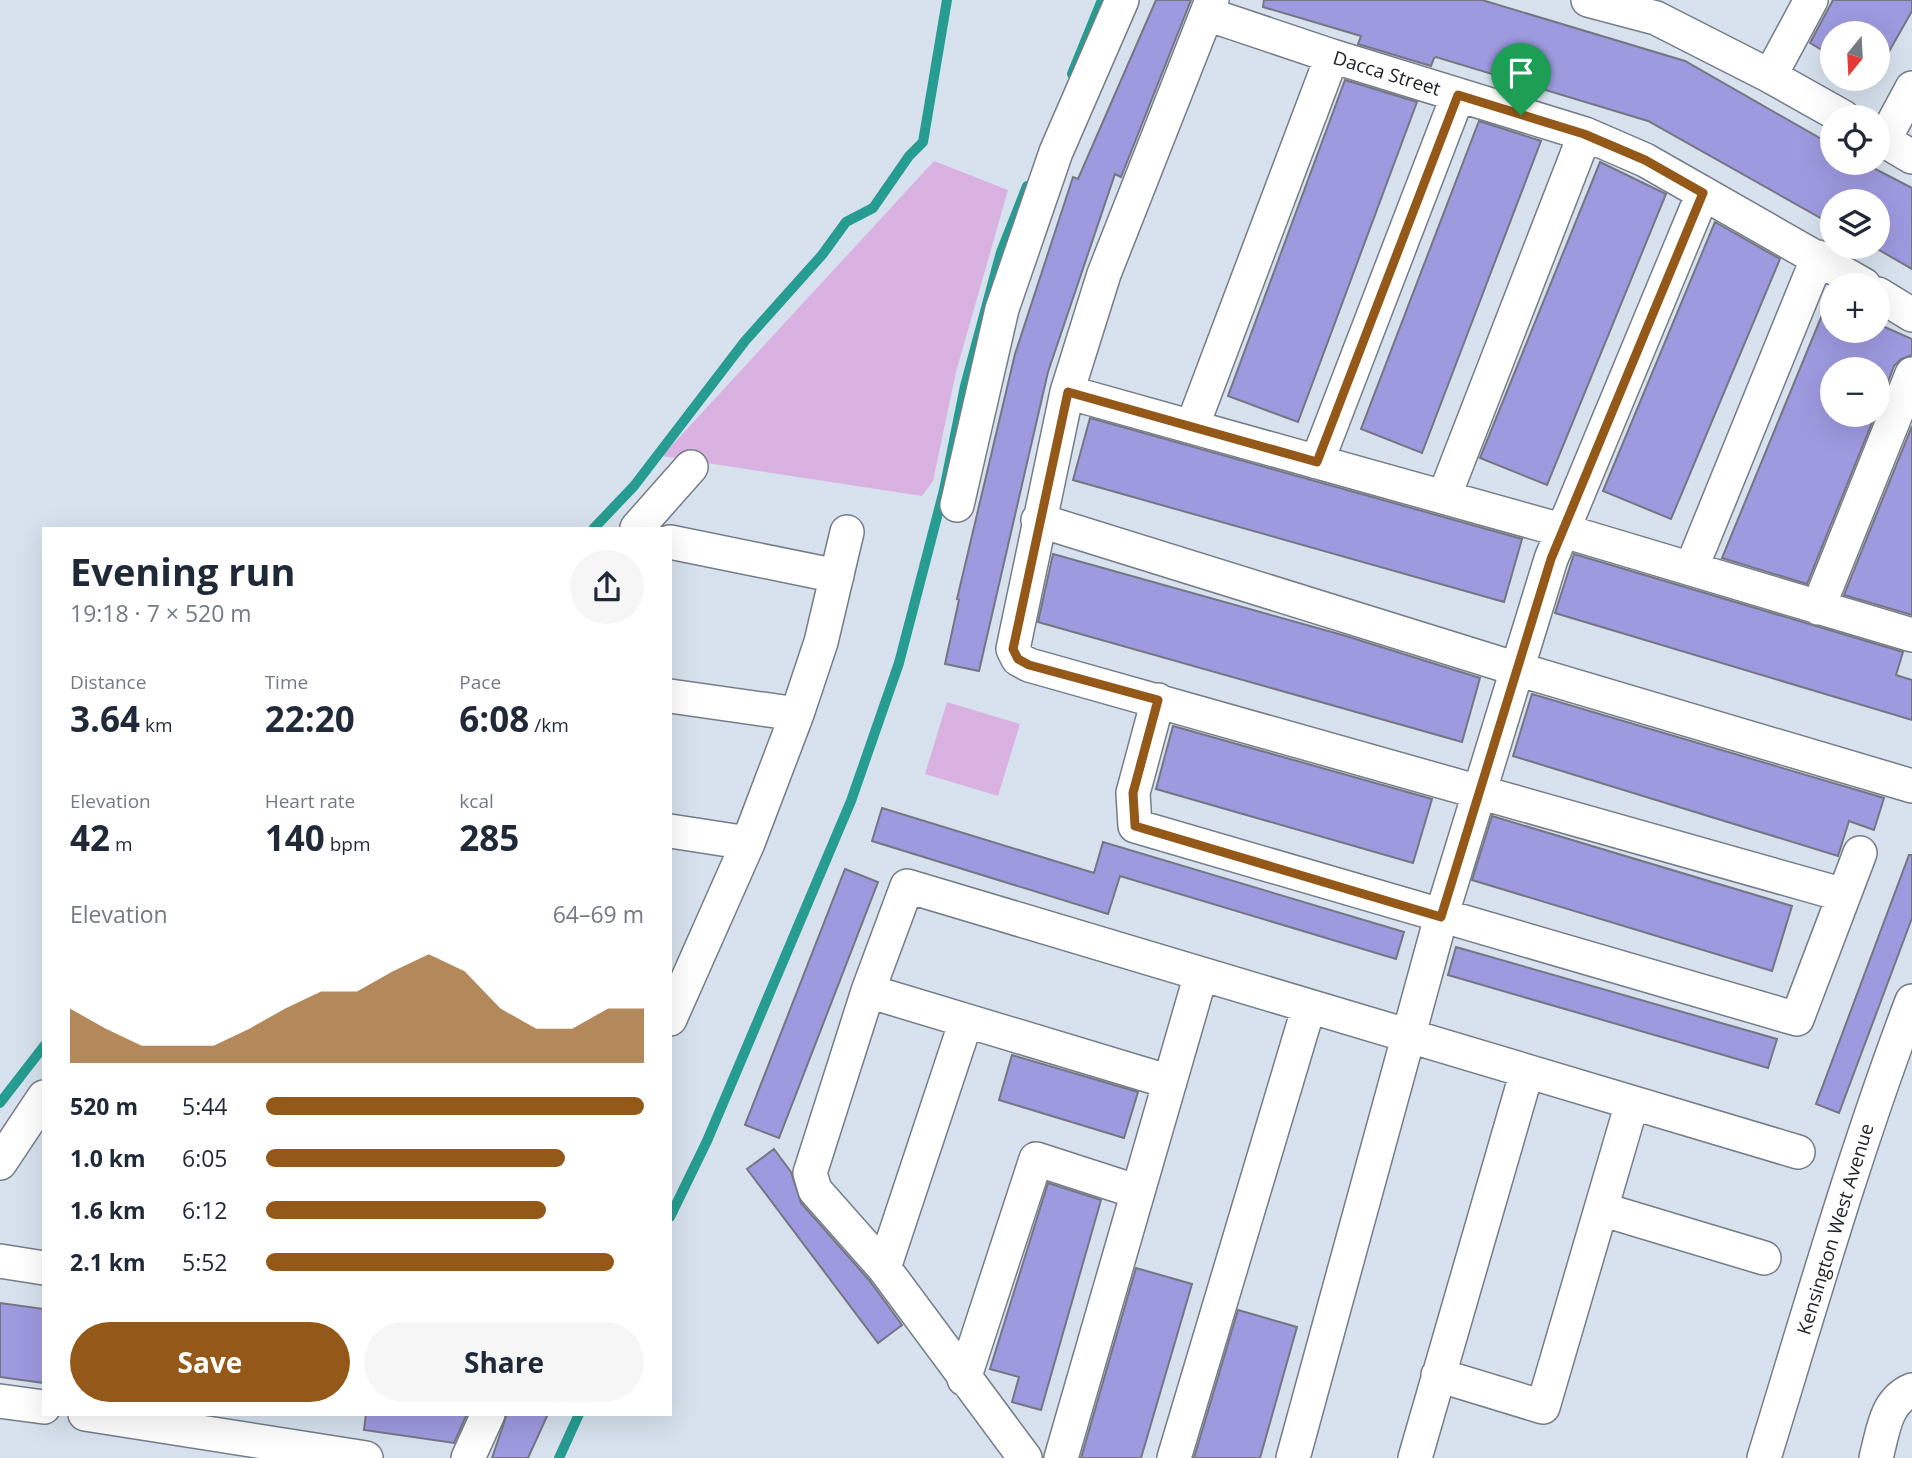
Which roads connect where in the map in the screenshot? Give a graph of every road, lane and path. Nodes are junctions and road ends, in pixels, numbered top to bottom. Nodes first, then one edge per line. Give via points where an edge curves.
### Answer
1 (1122, 0) edge
2 (1588, 0) edge
3 (1811, 0) edge
4 (1209, 7) edge
5 (1661, 9) edge
6 (1332, 56) junction
7 (1770, 76) junction
8 (1912, 88) edge
9 (1458, 95) junction
10 (1822, 105) edge
11 (1584, 134) junction
12 (1891, 145) edge
13 (1703, 193) junction
14 (1818, 257) junction
15 (1844, 273) edge
16 (1890, 301) edge
17 (1912, 315) edge
18 (1912, 374) edge
19 (1068, 392) junction
20 (1192, 427) junction
21 (1317, 462) junction
22 (691, 467) dead end
23 (1444, 497) junction
24 (957, 505) dead end
25 (1038, 520) junction
26 (638, 527) edge
27 (1561, 530) junction
28 (847, 532) dead end
29 (672, 542) edge
30 (1691, 569) junction
31 (837, 576) junction
32 (1818, 608) junction
33 (1912, 635) edge
34 (1517, 669) junction
35 (672, 696) edge
36 (1158, 700) junction
37 (797, 714) junction
38 (1912, 786) edge
39 (1477, 792) junction
40 (672, 831) edge
41 (748, 843) junction
42 (1860, 853) dead end
43 (1844, 895) junction
44 (1441, 917) junction
45 (683, 962) edge
46 (1202, 974) junction
47 (868, 992) junction
48 (1912, 1001) edge
49 (1308, 1006) junction
50 (672, 1010) edge
51 (966, 1021) junction
52 (1409, 1036) junction
53 (1527, 1071) junction
54 (1170, 1082) junction
55 (1632, 1103) junction
56 (38, 1114) edge
57 (1798, 1152) dead end
58 (0, 1163) edge
59 (1138, 1192) junction
60 (1601, 1209) junction
61 (1764, 1258) dead end
62 (0, 1261) edge
63 (42, 1268) edge
64 (884, 1268) junction
65 (1437, 1375) junction
66 (964, 1379) junction
67 (1912, 1390) edge
68 (0, 1401) edge
69 (42, 1408) edge
70 (98, 1416) edge
71 (487, 1416) edge
72 (366, 1458) edge
73 (468, 1458) edge
74 (1025, 1458) edge
75 (1061, 1458) edge
76 (1174, 1458) edge
77 (1293, 1458) edge
78 (1415, 1458) edge
79 (1764, 1458) edge
80 (1876, 1458) edge

1 - 24 street via 1056,152 1002,309
2 - 5 street
3 - 7 street
4 - 6 street, Dacca Street
4 - 19 street via 1104,274
5 - 7 street
6 - 9 street, Dacca Street
6 - 20 street
7 - 10 street
8 - 12 street
9 - 11 street, Dacca Street
9 - 21 street
11 - 13 street, Dacca Street via 1645,160
11 - 23 street
13 - 14 street, Dacca Street
13 - 27 street
14 - 15 street, Dacca Street
14 - 30 street
16 - 17 street
18 - 32 street
19 - 20 street
19 - 25 street
20 - 21 street
21 - 23 street
22 - 26 street
23 - 27 street
25 - 34 street
25 - 36 street via 1013,649 1018,659
27 - 30 street
27 - 34 street
28 - 31 street
29 - 31 street
30 - 32 street
31 - 37 street
32 - 33 street
34 - 38 street
34 - 39 street
35 - 37 street
36 - 39 street
36 - 44 street via 1133,793 1135,826
37 - 41 street
39 - 43 street
39 - 44 street
40 - 41 street
41 - 45 street
42 - 43 street
43 - 44 street via 1797,1019
44 - 52 street
45 - 50 street
46 - 47 street via 907,886
46 - 49 street
46 - 54 street
47 - 51 street
47 - 64 street via 810,1173 815,1191
48 - 79 street, Kensington West Avenue via 1852,1173
49 - 52 street
49 - 76 street
51 - 54 street
51 - 64 street
52 - 53 street
52 - 77 street
53 - 55 street
53 - 65 street
54 - 59 street
55 - 57 street
55 - 60 street
56 - 58 street
59 - 66 street via 1035,1160
59 - 75 street
60 - 61 street
60 - 65 street via 1543,1406
62 - 63 street
64 - 66 street
65 - 78 street
66 - 74 street
67 - 80 street via 1891,1405
68 - 69 street
70 - 72 street
71 - 73 street

